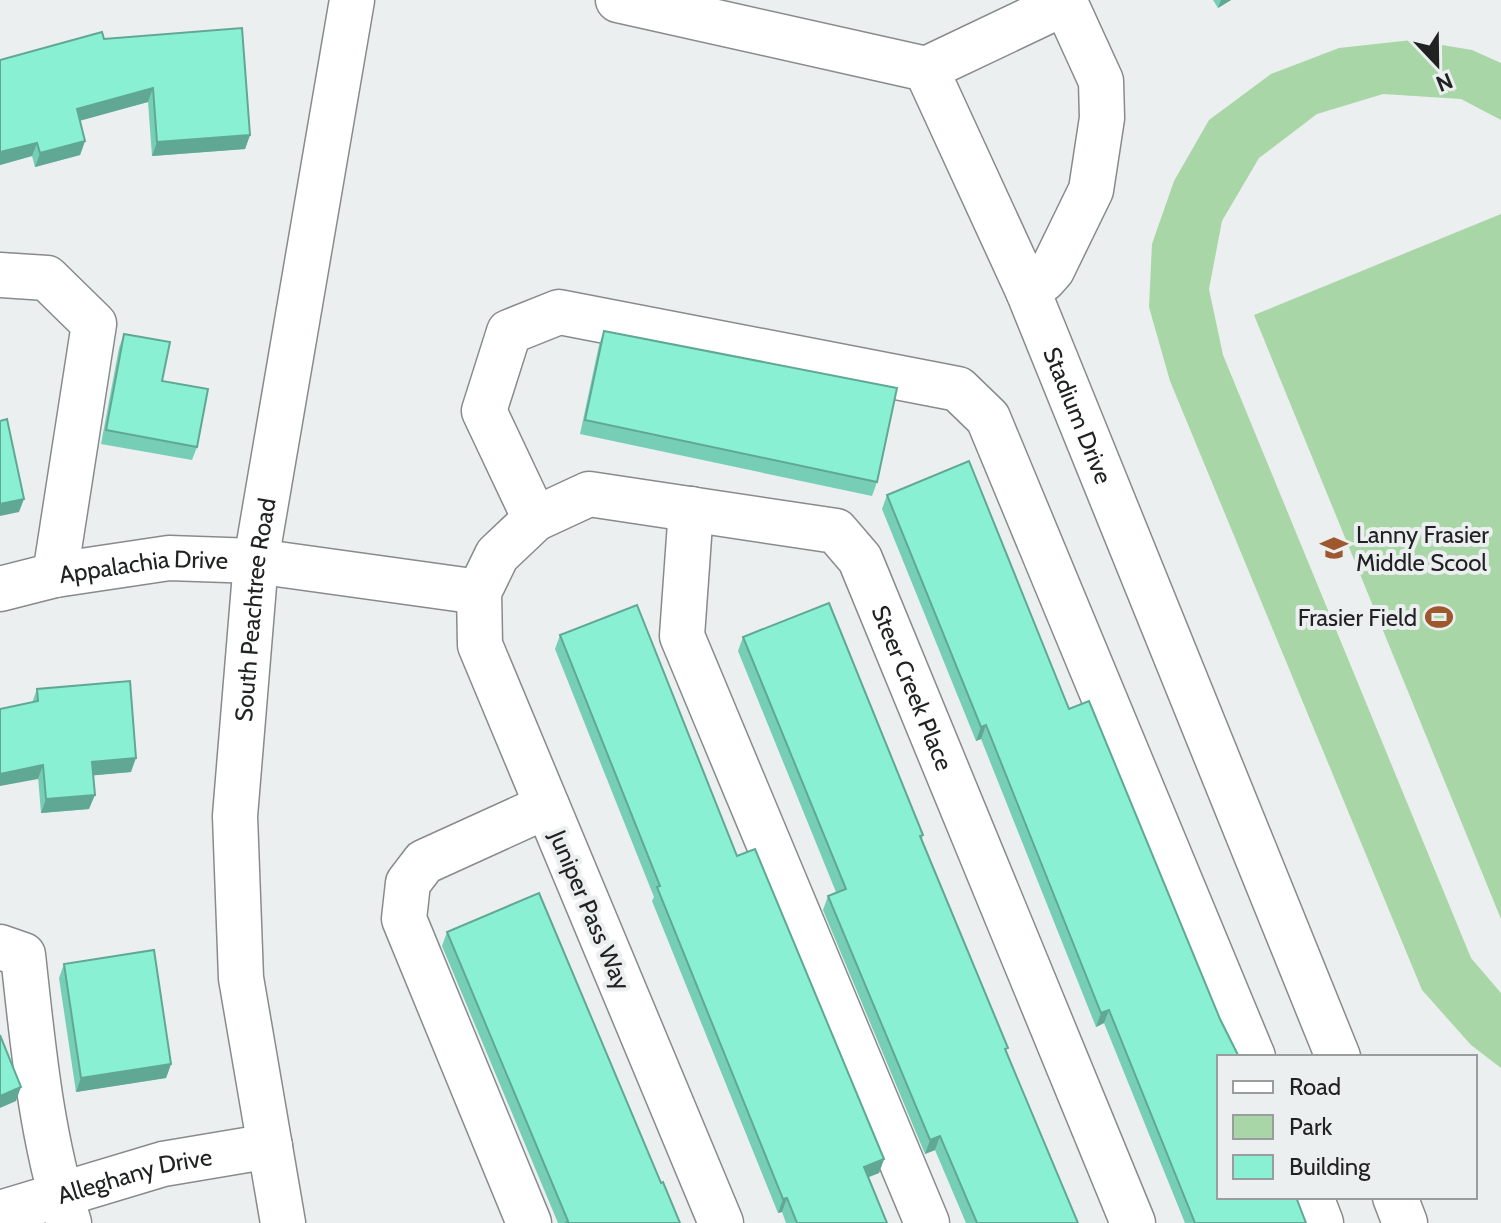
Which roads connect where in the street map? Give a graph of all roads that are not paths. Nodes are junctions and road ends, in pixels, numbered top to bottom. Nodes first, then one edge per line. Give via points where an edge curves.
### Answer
1 (352, 0) edge
2 (618, 0) edge
3 (1064, 2) edge
4 (701, 9) edge
5 (926, 69) junction
6 (0, 275) edge
7 (1028, 291) junction
8 (691, 509) junction
9 (535, 519) junction
10 (256, 561) junction
11 (55, 575) junction
12 (0, 589) edge
13 (479, 592) junction
14 (547, 806) junction
15 (0, 947) edge
16 (1252, 1055) edge
17 (1337, 1055) edge
18 (277, 1184) edge
19 (1312, 1199) edge
20 (1396, 1199) edge
21 (65, 1209) edge
22 (0, 1213) edge
23 (296, 1223) edge
24 (529, 1223) edge
25 (721, 1223) edge
26 (927, 1223) edge
27 (1133, 1223) edge
28 (1321, 1223) edge
29 (1405, 1223) edge

1 - 10 street, South Peachtree Road
2 - 4 street
3 - 5 street
3 - 7 street via 1101,81 1102,118 1091,190 1052,270
4 - 5 street
5 - 7 street, Stadium Drive
6 - 11 street via 47,278 94,324
7 - 17 street, Stadium Drive
8 - 9 street, Steer Creek Place via 589,494
8 - 26 street via 682,636
8 - 27 street, Steer Creek Place via 836,531 860,559
9 - 13 street, Steer Creek Place via 497,555
9 - 16 street via 484,411 509,332 559,312 958,389 988,418
10 - 11 street, Appalachia Drive via 169,558
10 - 13 street, Appalachia Drive
10 - 18 street, South Peachtree Road via 235,816 241,978
11 - 12 street, Appalachia Drive
13 - 14 street, Juniper Pass Way via 480,645
14 - 24 street via 424,862 408,883 404,919
14 - 25 street, Juniper Pass Way
15 - 21 street via 23,955 40,1102
18 - 21 street, Alleghany Drive via 163,1164
18 - 23 street, South Peachtree Road
19 - 28 street
20 - 29 street
21 - 22 street, Alleghany Drive

